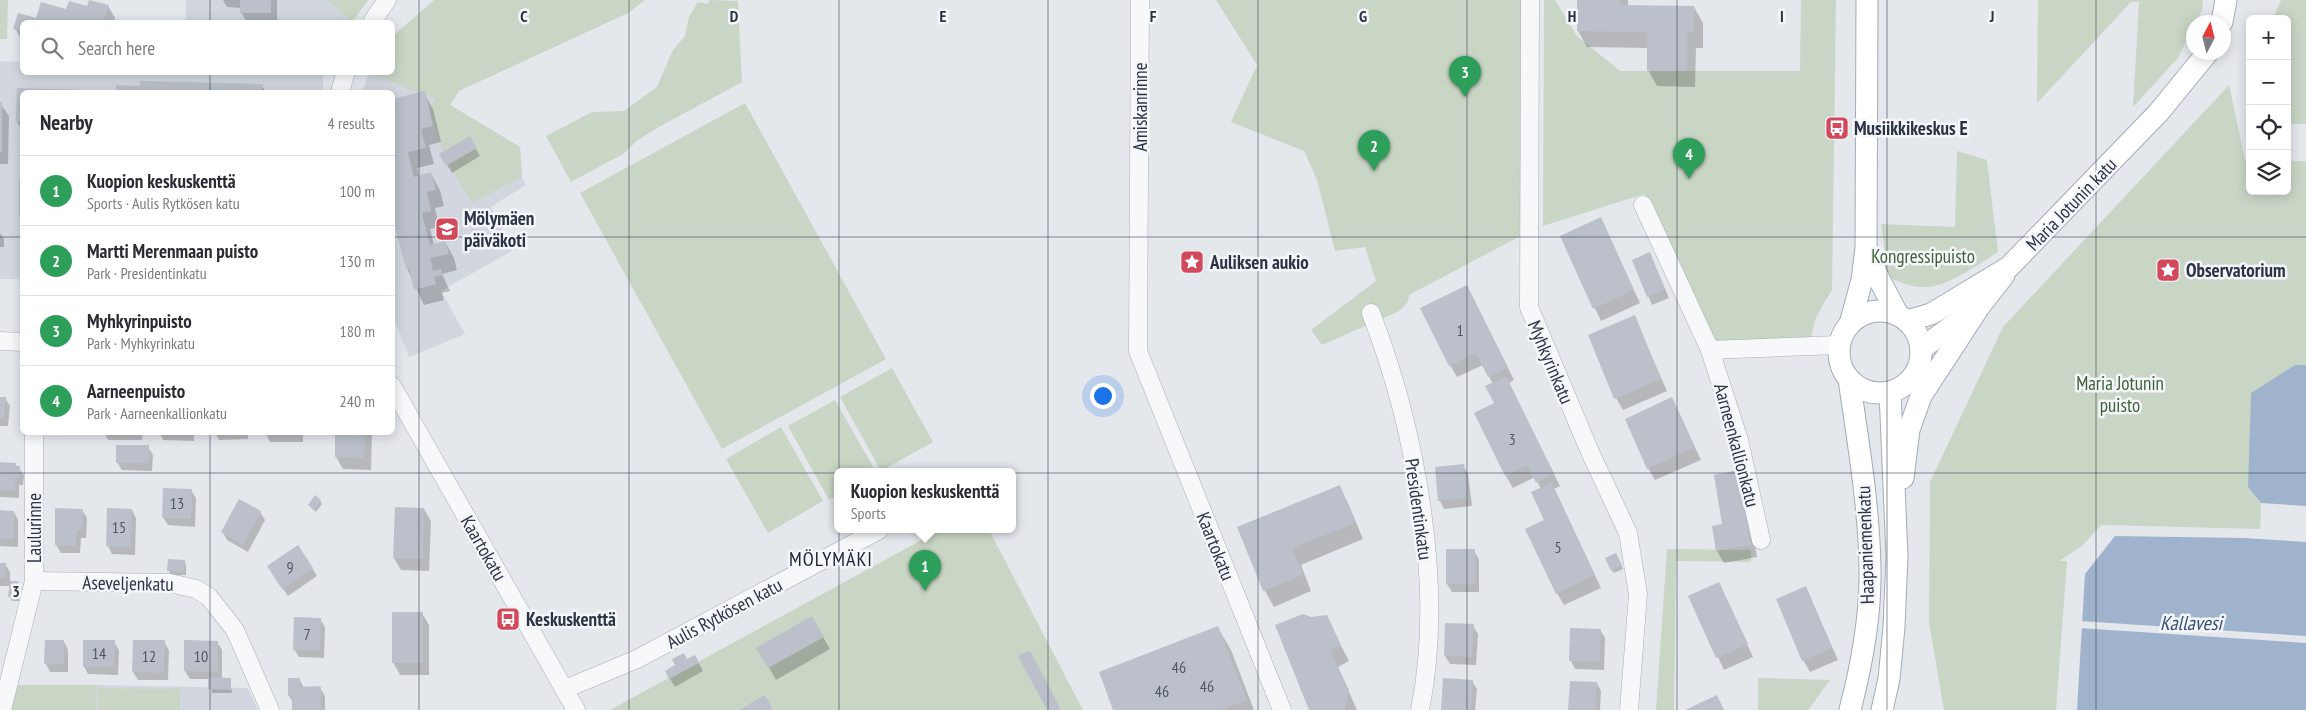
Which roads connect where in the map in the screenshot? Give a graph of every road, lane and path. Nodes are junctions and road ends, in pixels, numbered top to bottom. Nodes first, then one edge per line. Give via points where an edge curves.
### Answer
1 (388, 0) edge
2 (1140, 0) edge
3 (1530, 0) edge
4 (1867, 0) edge
5 (2226, 0) edge
6 (2223, 15) edge
7 (373, 20) edge
8 (2201, 60) edge
9 (345, 75) edge
10 (341, 90) edge
11 (1643, 204) dead end
12 (1866, 248) junction
13 (2009, 267) junction
14 (1979, 307) junction
15 (1371, 313) dead end
16 (1902, 318) junction
17 (1850, 324) junction
18 (0, 341) edge
19 (20, 342) edge
20 (1839, 345) junction
21 (1921, 349) junction
22 (1710, 350) junction
23 (1849, 379) junction
24 (1150, 383) joint
25 (395, 391) edge
26 (1890, 392) junction
27 (34, 435) edge
28 (873, 533) edge
29 (1896, 533) junction
30 (1761, 540) dead end
31 (34, 581) junction
32 (565, 689) junction
33 (2, 710) edge
34 (270, 710) edge
35 (576, 710) edge
36 (1282, 710) edge
37 (1420, 710) edge
38 (1628, 710) edge
39 (1850, 710) edge
40 (1882, 710) edge

1 - 7 street
2 - 24 street, Amiskanrinne via 1138,350
3 - 38 street, Myhkyrinkatu via 1529,307 1628,533 1638,594
4 - 12 main road
5 - 6 main road
8 - 13 main road, Maria Jotunin katu via 2159,112
9 - 10 street
11 - 22 street, Aarneenkallionkatu
12 - 16 main road via 1878,279
12 - 17 main road via 1862,280
13 - 14 main road
13 - 16 main road, Maria Jotunin katu via 1931,314
14 - 21 main road
14 - 29 main road via 1928,383 1914,412
15 - 37 street, Presidentinkatu via 1387,356 1418,477 1430,601
16 - 17 main road via 1877,311 1867,313
16 - 21 main road via 1918,336
17 - 20 main road
18 - 19 street
20 - 22 street
20 - 23 main road via 1840,361
21 - 26 main road via 1915,375
22 - 30 street, Aarneenkallionkatu via 1739,440
23 - 26 main road via 1864,390
23 - 39 main road, Haapaniemenkatu via 1867,513 1870,569 1867,623
24 - 36 street, Kaartokatu
25 - 32 street, Kaartokatu
26 - 29 main road, Haapaniemenkatu
27 - 31 street, Laulurinne
28 - 32 street, Aulis Rytkösen katu via 637,658
29 - 40 main road, Haapaniemenkatu via 1894,627 1889,680
31 - 33 street, Laulurinne
31 - 34 street, Aseveljenkatu via 170,583 196,589 208,597 235,630
32 - 35 street, Kaartokatu

